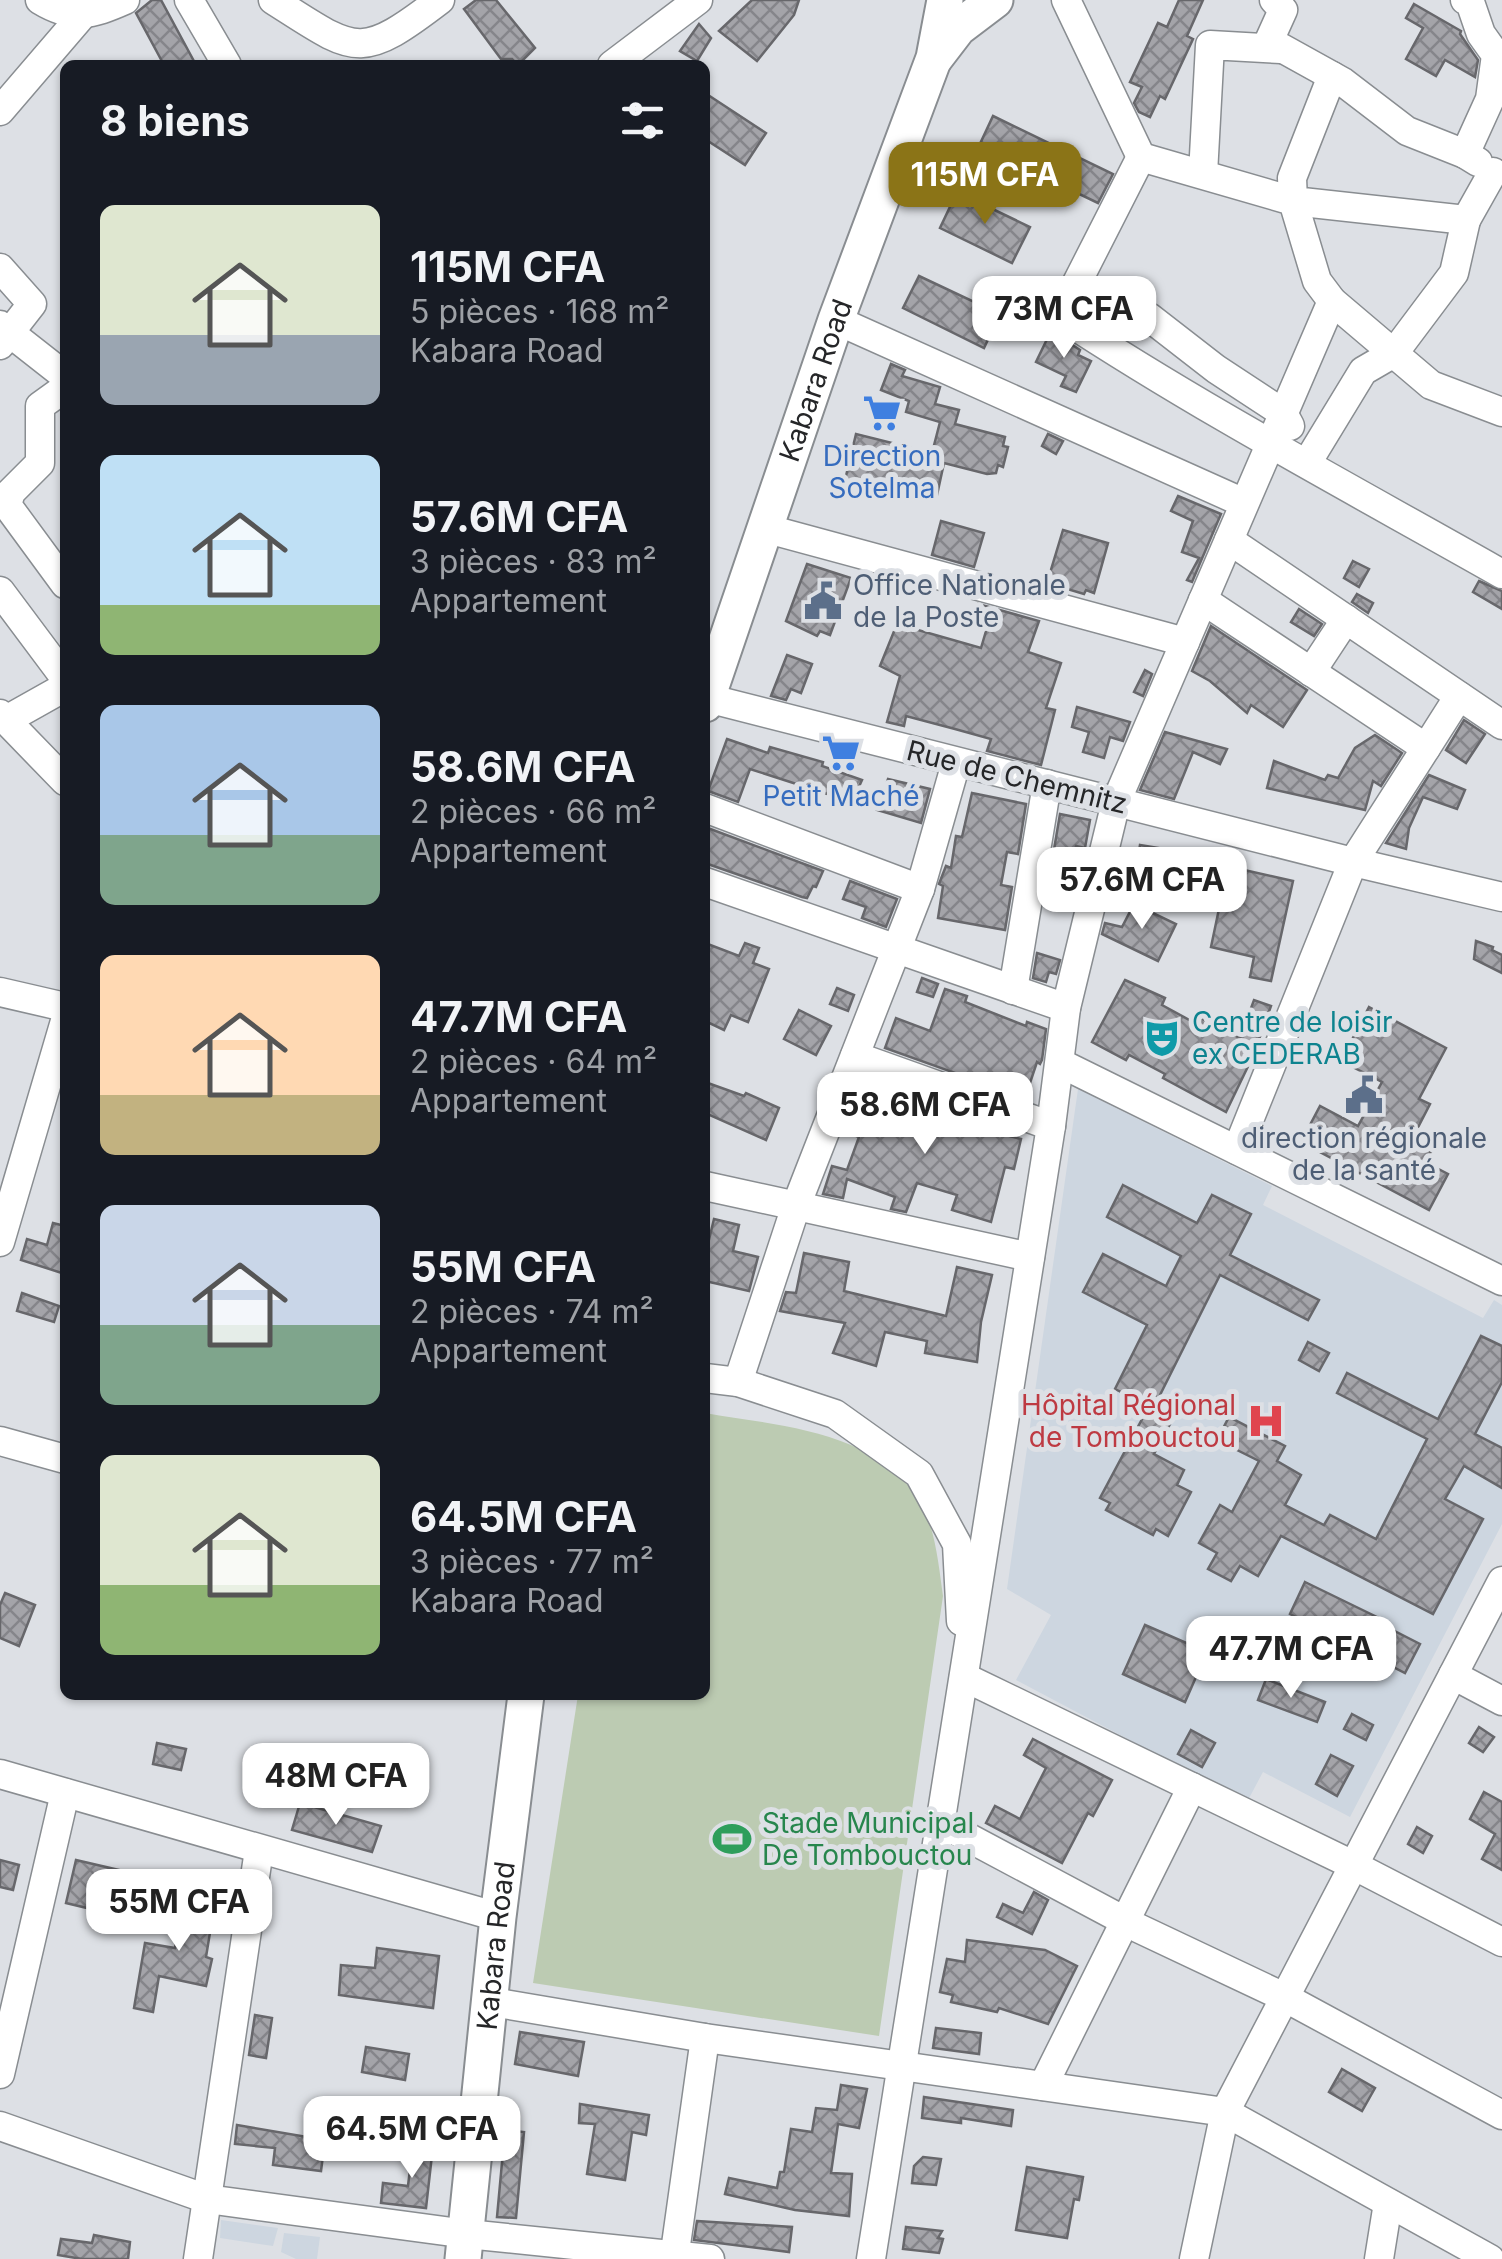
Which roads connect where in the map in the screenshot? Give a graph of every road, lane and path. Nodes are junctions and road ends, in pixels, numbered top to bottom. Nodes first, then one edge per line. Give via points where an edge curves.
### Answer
1 (40, 0) edge
2 (125, 0) edge
3 (190, 0) edge
4 (274, 0) edge
5 (440, 0) edge
6 (698, 0) edge
7 (945, 0) edge
8 (995, 0) edge
9 (1066, 0) edge
10 (1274, 0) edge
11 (1469, 1) edge
12 (84, 13) junction
13 (1281, 50) junction
14 (934, 58) junction
15 (224, 60) edge
16 (619, 60) edge
17 (1332, 76) junction
18 (0, 111) edge
19 (1465, 154) junction
20 (1142, 157) junction
21 (1203, 174) junction
22 (1489, 194) edge
23 (1292, 201) junction
24 (0, 268) edge
25 (1332, 301) junction
26 (1060, 316) junction
27 (836, 320) junction
28 (3, 334) edge
29 (1394, 353) junction
30 (60, 373) edge
31 (60, 392) edge
32 (1502, 412) edge
33 (1284, 413) junction
34 (1270, 444) junction
35 (1307, 463) junction
36 (1244, 504) junction
37 (3, 510) edge
38 (764, 528) junction
39 (1229, 540) junction
40 (1502, 572) edge
41 (60, 578) edge
42 (0, 591) edge
43 (1202, 600) junction
44 (1346, 619) junction
45 (1185, 642) junction
46 (60, 671) edge
47 (1311, 672) junction
48 (60, 689) edge
49 (710, 689) edge
50 (1459, 696) junction
51 (710, 702) edge
52 (4, 717) edge
53 (1502, 725) edge
54 (1426, 748) junction
55 (956, 762) junction
56 (60, 776) edge
57 (1048, 784) junction
58 (1116, 802) junction
59 (710, 810) edge
60 (1353, 862) junction
61 (710, 884) edge
62 (920, 889) junction
63 (1502, 897) edge
64 (897, 948) junction
65 (1013, 990) junction
66 (0, 992) edge
67 (60, 1006) edge
68 (1066, 1008) junction
69 (60, 1038) edge
70 (855, 1056) junction
71 (1060, 1062) junction
72 (1050, 1126) junction
73 (1237, 1150) junction
74 (710, 1187) edge
75 (796, 1206) junction
76 (0, 1242) edge
77 (1030, 1257) junction
78 (1502, 1281) edge
79 (710, 1379) edge
80 (738, 1382) junction
81 (0, 1441) edge
82 (60, 1458) edge
83 (1502, 1581) edge
84 (1453, 1675) junction
85 (964, 1677) junction
86 (525, 1700) edge
87 (1502, 1701) edge
88 (0, 1774) edge
89 (1192, 1787) junction
90 (65, 1793) junction
91 (941, 1823) junction
92 (259, 1850) junction
93 (1353, 1866) junction
94 (498, 1918) junction
95 (1124, 1920) junction
96 (1502, 1942) edge
97 (1284, 1997) junction
98 (492, 2002) junction
99 (705, 2038) junction
100 (903, 2067) junction
101 (0, 2074) edge
102 (1042, 2086) junction
103 (1225, 2112) junction
104 (1502, 2115) edge
105 (0, 2126) edge
106 (207, 2200) junction
107 (1388, 2203) junction
108 (465, 2246) edge
109 (674, 2257) edge
110 (198, 2259) edge
111 (710, 2259) edge
112 (872, 2259) edge
113 (1194, 2259) edge
114 (1379, 2259) edge
115 (1490, 2259) edge

1 - 12 street via 59,11
2 - 12 street
3 - 15 street
4 - 5 street via 336,40 356,44 392,37
6 - 16 street
7 - 14 main road
8 - 14 main road via 958,28
9 - 20 street
10 - 13 street via 1283,10 1269,42
11 - 19 street via 1496,56 1490,100
12 - 18 street
13 - 17 street
13 - 21 street via 1210,45
14 - 27 main road, Kabara Road
17 - 19 street via 1407,130
17 - 23 street via 1292,178
19 - 22 street
20 - 21 street
20 - 26 street
21 - 23 street
22 - 23 street
22 - 29 street via 1454,274
23 - 25 street via 1318,281
24 - 28 street via 32,304
25 - 29 street
25 - 33 street
26 - 33 street via 1150,317
26 - 34 street
27 - 36 street
27 - 38 main road, Kabara Road
28 - 30 street
29 - 32 street via 1431,385
29 - 35 street via 1363,371
31 - 37 street via 40,406 40,463
33 - 34 street
33 - 35 street
34 - 35 street
34 - 36 street
35 - 40 street
36 - 39 street
37 - 41 street
38 - 45 street
38 - 49 main road, Kabara Road
39 - 43 street
39 - 44 street
42 - 46 street
43 - 45 street
43 - 47 street
44 - 47 street
44 - 50 street
45 - 58 street
47 - 54 street
48 - 52 street
50 - 53 street
50 - 54 street
51 - 55 street, Rue de Chemnitz
52 - 56 street
54 - 60 street
55 - 57 street, Rue de Chemnitz
55 - 62 street
57 - 58 street, Rue de Chemnitz
57 - 65 street
58 - 60 street, Rue de Chemnitz
58 - 68 street
59 - 62 street
60 - 63 street, Rue de Chemnitz
60 - 73 street
61 - 64 street
62 - 64 street
64 - 65 street
64 - 70 street
65 - 68 street
66 - 67 street
68 - 71 street
69 - 76 street
70 - 72 street
70 - 75 street
71 - 72 street
71 - 73 street
72 - 77 street
73 - 78 street
74 - 75 street
75 - 77 street
75 - 80 street
77 - 85 street
79 - 80 street
80 - 85 street via 836,1414 919,1474 957,1544
81 - 82 street
83 - 84 street
84 - 87 street
84 - 93 street
85 - 89 street
85 - 91 street
86 - 94 main road, Kabara Road
88 - 90 street
89 - 93 street
89 - 95 street
90 - 92 street
90 - 101 street
91 - 95 street
91 - 100 street
92 - 94 street
92 - 106 street
93 - 96 street
93 - 97 street
94 - 98 main road, Kabara Road
95 - 97 street
95 - 102 street
97 - 103 street
97 - 104 street
98 - 99 street
98 - 108 main road, Kabara Road
99 - 100 street
99 - 109 street
100 - 102 street
100 - 112 street
102 - 103 street
103 - 107 street
103 - 113 street
105 - 106 street
106 - 108 street
106 - 110 street
107 - 114 street
107 - 115 street
108 - 109 street
109 - 111 street

